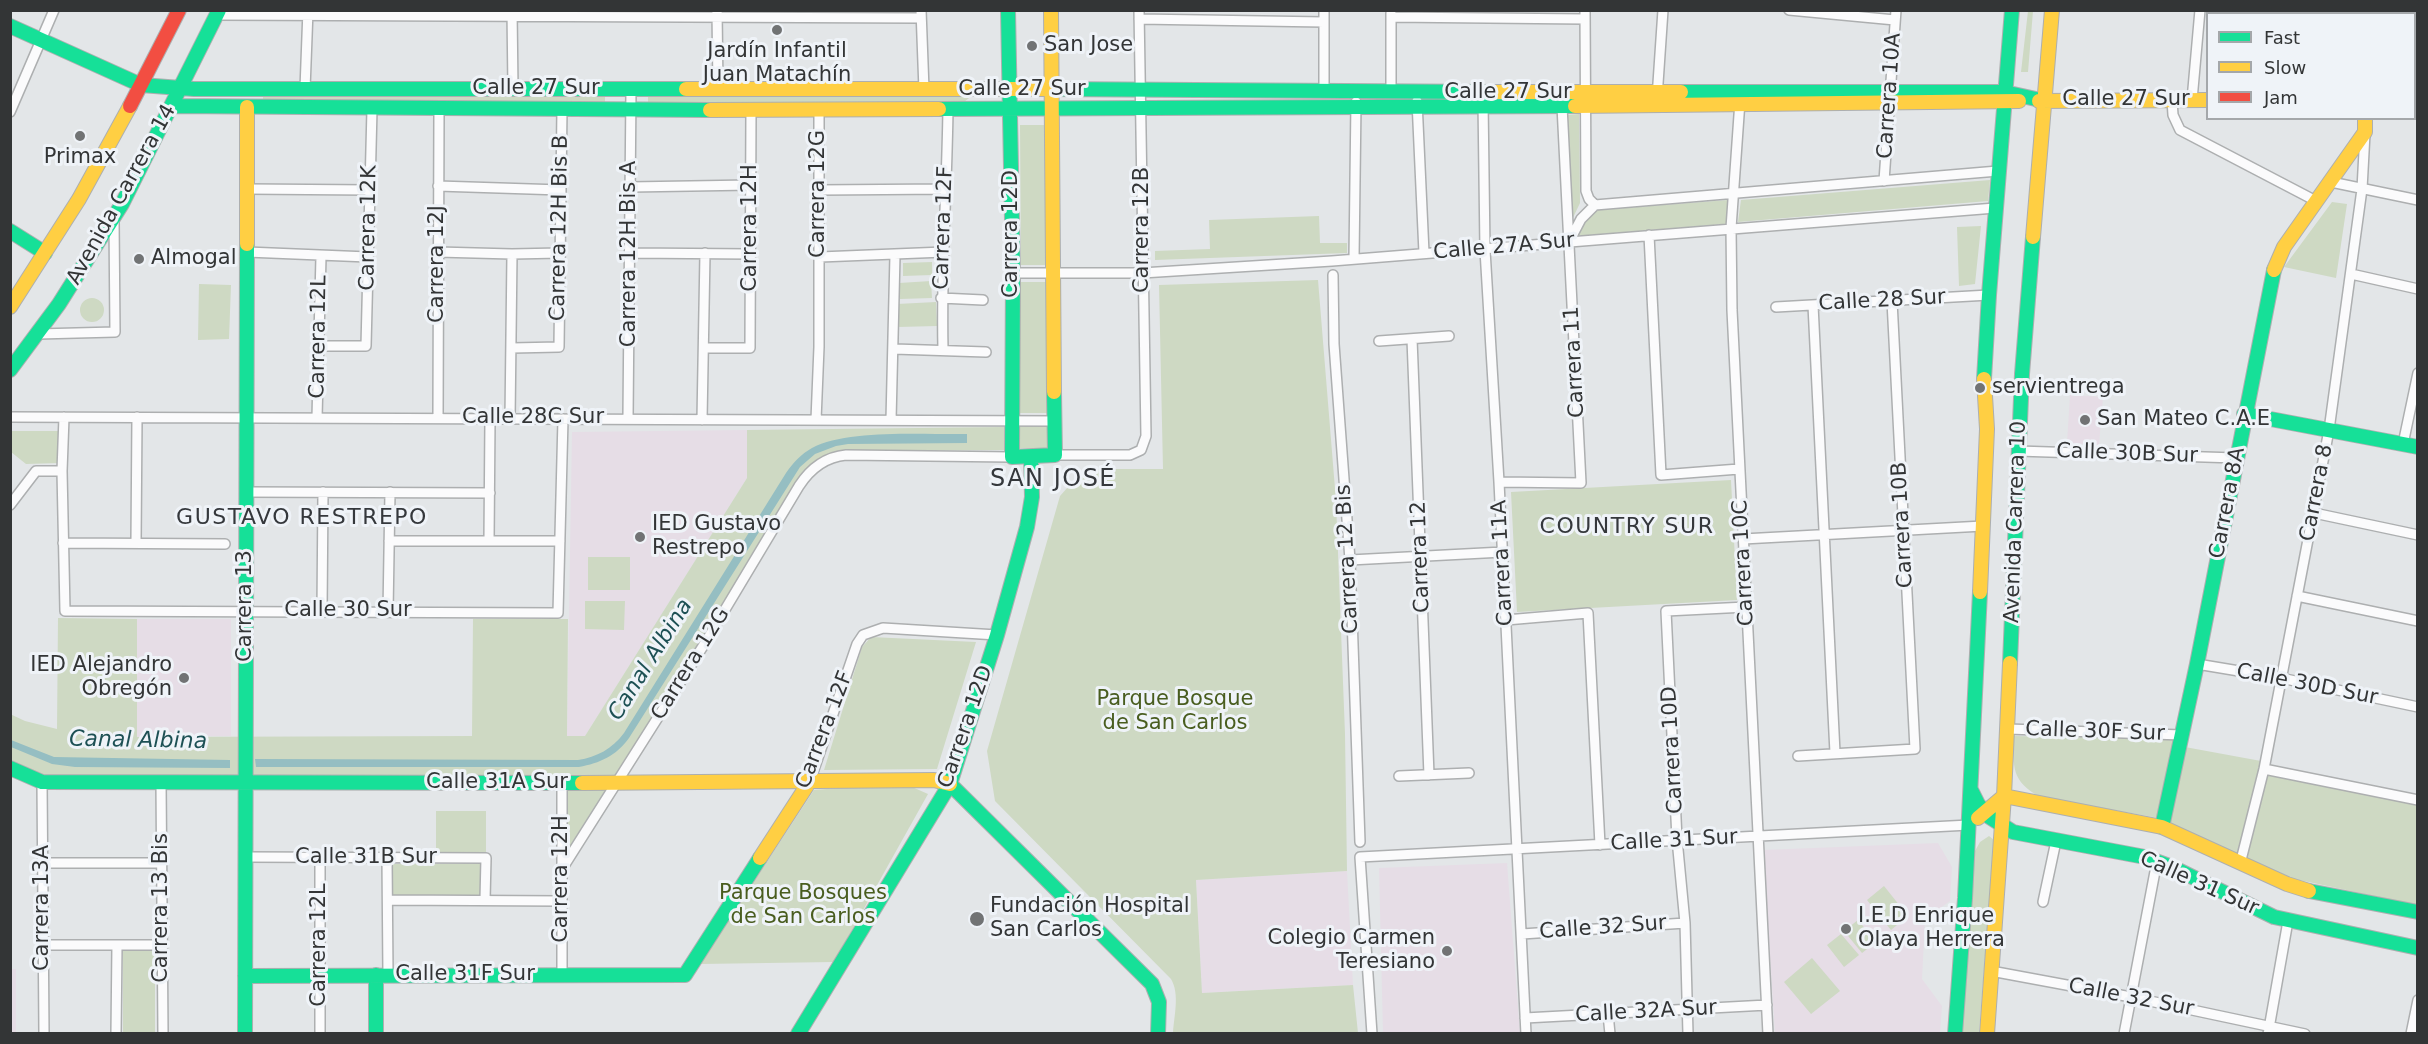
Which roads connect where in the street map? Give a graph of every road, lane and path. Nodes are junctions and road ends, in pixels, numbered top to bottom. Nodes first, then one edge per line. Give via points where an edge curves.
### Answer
1 (54, 10) edge
2 (179, 10) edge
3 (1008, 10) edge
4 (1051, 10) edge
5 (1324, 10) edge
6 (1663, 10) edge
7 (1789, 10) edge
8 (2012, 10) edge
9 (2052, 10) edge
10 (2200, 10) edge
11 (1821, 12) edge
12 (218, 13) edge
13 (308, 13) edge
14 (792, 13) edge
15 (512, 14) edge
16 (717, 14) edge
17 (921, 14) edge
18 (1391, 14) edge
19 (1139, 15) edge
20 (1585, 15) edge
21 (1895, 15) edge
22 (1324, 22) junction
23 (10, 26) edge
24 (41, 40) junction
25 (141, 85) junction
26 (181, 88) junction
27 (305, 89) junction
28 (513, 89) junction
29 (631, 89) junction
30 (1010, 89) junction
31 (718, 90) junction
32 (924, 90) junction
33 (1052, 90) junction
34 (1142, 91) junction
35 (1324, 92) junction
36 (1356, 92) junction
37 (1391, 92) junction
38 (1416, 92) junction
39 (1890, 97) junction
40 (2003, 97) junction
41 (1740, 98) junction
42 (1657, 99) junction
43 (1482, 100) junction
44 (1585, 100) junction
45 (2172, 100) junction
46 (2192, 100) junction
47 (2206, 100) edge
48 (2045, 101) junction
49 (173, 106) junction
50 (1356, 106) junction
51 (1417, 106) junction
52 (1562, 106) junction
53 (247, 107) junction
54 (562, 108) junction
55 (948, 108) junction
56 (1011, 108) junction
57 (1142, 108) junction
58 (372, 109) junction
59 (631, 109) junction
60 (751, 109) junction
61 (1053, 109) junction
62 (439, 110) junction
63 (819, 111) junction
64 (10, 112) edge
65 (2365, 125) edge
66 (1998, 171) junction
67 (1884, 181) junction
68 (2331, 182) junction
69 (751, 185) junction
70 (438, 186) junction
71 (630, 187) junction
72 (247, 189) junction
73 (947, 189) junction
74 (2362, 189) junction
75 (370, 190) junction
76 (561, 190) junction
77 (819, 190) junction
78 (1735, 194) junction
79 (2418, 200) edge
80 (2316, 201) junction
81 (1595, 205) junction
82 (1995, 208) junction
83 (114, 217) junction
84 (1731, 228) junction
85 (10, 231) edge
86 (1649, 235) junction
87 (1568, 242) junction
88 (1485, 250) junction
89 (247, 252) junction
90 (438, 252) junction
91 (944, 252) junction
92 (45, 253) junction
93 (560, 253) junction
94 (630, 253) junction
95 (705, 253) junction
96 (512, 254) junction
97 (750, 254) junction
98 (1424, 254) junction
99 (896, 255) junction
100 (321, 256) junction
101 (368, 257) junction
102 (820, 257) junction
103 (1354, 258) junction
104 (1013, 273) junction
105 (1055, 273) junction
106 (1143, 273) junction
107 (2350, 274) junction
108 (1333, 275) dead end
109 (2418, 289) edge
110 (1989, 295) junction
111 (941, 298) junction
112 (983, 300) dead end
113 (1892, 301) junction
114 (1813, 305) junction
115 (10, 307) edge
116 (1776, 307) dead end
117 (38, 334) junction
118 (1449, 336) dead end
119 (1412, 339) junction
120 (1379, 341) dead end
121 (318, 346) junction
122 (512, 348) junction
123 (704, 348) junction
124 (894, 349) junction
125 (943, 349) junction
126 (986, 352) dead end
127 (10, 370) edge
128 (2418, 373) edge
129 (2244, 414) junction
130 (10, 417) edge
131 (64, 417) junction
132 (137, 417) junction
133 (247, 417) junction
134 (317, 418) junction
135 (438, 418) junction
136 (628, 418) junction
137 (490, 419) junction
138 (510, 419) junction
139 (563, 419) junction
140 (702, 420) junction
141 (816, 420) junction
142 (891, 420) junction
143 (1013, 421) junction
144 (1055, 421) junction
145 (2329, 430) junction
146 (2403, 444) junction
147 (2418, 447) edge
148 (2018, 451) junction
149 (1055, 455) junction
150 (1012, 457) junction
151 (1031, 457) junction
152 (2236, 458) junction
153 (1739, 469) junction
154 (62, 471) junction
155 (1499, 482) junction
156 (246, 492) junction
157 (323, 492) junction
158 (390, 492) junction
159 (490, 493) junction
160 (10, 505) edge
161 (2314, 513) junction
162 (1983, 526) junction
163 (1904, 530) junction
164 (1825, 535) junction
165 (2418, 535) edge
166 (1743, 539) junction
167 (389, 541) junction
168 (489, 541) junction
169 (560, 541) junction
170 (136, 542) junction
171 (63, 543) junction
172 (225, 544) dead end
173 (1503, 552) junction
174 (1421, 557) junction
175 (1350, 560) junction
176 (2297, 596) junction
177 (1746, 607) junction
178 (246, 611) junction
179 (322, 611) junction
180 (388, 612) junction
181 (1506, 620) junction
182 (2418, 621) edge
183 (998, 635) junction
184 (2197, 664) junction
185 (2282, 678) junction
186 (2418, 707) edge
187 (2008, 729) junction
188 (2182, 735) junction
189 (1835, 753) junction
190 (1798, 756) dead end
191 (10, 768) edge
192 (2264, 769) junction
193 (1468, 773) dead end
194 (1429, 775) junction
195 (1399, 776) dead end
196 (810, 781) junction
197 (42, 782) junction
198 (161, 782) junction
199 (246, 782) junction
200 (562, 783) junction
201 (615, 783) junction
202 (950, 784) junction
203 (1971, 788) junction
204 (2004, 796) junction
205 (2418, 800) edge
206 (1984, 813) junction
207 (1969, 825) junction
208 (2002, 827) junction
209 (2162, 827) junction
210 (1760, 837) junction
211 (1677, 839) junction
212 (2056, 841) junction
213 (1360, 842) dead end
214 (1600, 845) junction
215 (1517, 849) junction
216 (246, 857) junction
217 (320, 858) junction
218 (387, 858) junction
219 (2157, 861) junction
220 (43, 863) junction
221 (162, 863) junction
222 (2240, 864) junction
223 (562, 869) junction
224 (388, 900) junction
225 (485, 900) junction
226 (562, 901) junction
227 (2043, 903) dead end
228 (2418, 912) edge
229 (2288, 921) junction
230 (1685, 923) junction
231 (1522, 934) junction
232 (44, 945) junction
233 (117, 945) junction
234 (162, 945) junction
235 (2418, 948) edge
236 (1991, 971) junction
237 (320, 975) junction
238 (382, 975) junction
239 (562, 975) junction
240 (686, 975) joint
241 (245, 976) junction
242 (2131, 997) junction
243 (2418, 1000) edge
244 (1767, 1005) junction
245 (1687, 1011) junction
246 (1608, 1014) junction
247 (1525, 1018) junction
248 (2269, 1030) edge
249 (44, 1034) edge
250 (116, 1034) edge
251 (163, 1034) edge
252 (245, 1034) edge
253 (320, 1034) edge
254 (376, 1034) edge
255 (798, 1034) edge
256 (1158, 1034) edge
257 (1372, 1034) edge
258 (1527, 1034) edge
259 (1610, 1034) edge
260 (1688, 1034) edge
261 (1768, 1034) edge
262 (1955, 1034) edge
263 (1987, 1034) edge
264 (2124, 1034) edge
265 (2305, 1034) edge
266 (2411, 1034) edge

1 - 24 street
2 - 25 main road, Avenida Carrera 14
3 - 30 main road, Carrera 12D
4 - 33 main road, Carrera 12D
5 - 22 street
6 - 42 street
7 - 11 street
8 - 40 main road, Avenida Carrera 10
9 - 48 main road, Avenida Carrera 10
10 - 46 street
11 - 21 street
12 - 13 street
12 - 26 main road, Avenida Carrera 14
13 - 15 street
13 - 27 street
14 - 16 street
14 - 17 street
15 - 16 street
15 - 28 street
16 - 31 street
17 - 32 street
18 - 20 street
18 - 37 street
19 - 22 street
19 - 34 street, Carrera 12B
20 - 44 street
21 - 39 street, Carrera 10A
22 - 35 street
23 - 24 main road, Calle 27 Sur
24 - 25 main road, Calle 27 Sur
24 - 64 street
25 - 26 main road, Calle 27 Sur
25 - 92 main road, Avenida Carrera 14
26 - 27 main road, Calle 27 Sur
26 - 49 main road, Avenida Carrera 14
27 - 28 main road, Calle 27 Sur
28 - 29 main road, Calle 27 Sur
29 - 31 main road, Calle 27 Sur
29 - 59 street, Carrera 12H Bis A
30 - 32 main road, Calle 27 Sur
30 - 33 main road, Calle 27 Sur
30 - 56 main road, Carrera 12D
31 - 32 main road, Calle 27 Sur
33 - 34 main road, Calle 27 Sur
33 - 61 main road, Carrera 12D
34 - 35 main road, Calle 27 Sur
34 - 57 street, Carrera 12B
35 - 36 main road, Calle 27 Sur
36 - 37 main road, Calle 27 Sur
36 - 50 street
37 - 38 main road, Calle 27 Sur
38 - 43 main road, Calle 27 Sur
38 - 51 street
39 - 40 main road, Calle 27 Sur
39 - 41 main road, Calle 27 Sur
39 - 67 street, Carrera 10A
40 - 48 main road, Calle 27 Sur
40 - 66 main road, Avenida Carrera 10
41 - 42 main road, Calle 27 Sur
41 - 78 street, Carrera 10C
42 - 44 main road, Calle 27 Sur
43 - 44 main road, Calle 27 Sur
43 - 51 main road, Calle 27 Sur
43 - 52 main road, Calle 27 Sur
43 - 88 street, Carrera 11A
44 - 52 main road, Calle 27 Sur
44 - 81 street via 1586,191
45 - 46 main road, Calle 27 Sur
45 - 48 main road, Calle 27 Sur
45 - 80 street via 2180,130
46 - 47 main road, Calle 27 Sur
48 - 148 main road, Avenida Carrera 10
49 - 53 main road, Calle 27 Sur
49 - 83 main road, Avenida Carrera 14
50 - 51 main road, Calle 27 Sur
50 - 57 main road, Calle 27 Sur
50 - 103 street
51 - 98 street
52 - 87 street, Carrera 11
53 - 58 main road, Calle 27 Sur
53 - 72 main road, Carrera 13
54 - 59 main road, Calle 27 Sur
54 - 62 main road, Calle 27 Sur
54 - 76 street, Carrera 12H Bis B
55 - 56 main road, Calle 27 Sur
55 - 63 main road, Calle 27 Sur
55 - 73 street, Carrera 12F
56 - 61 main road, Calle 27 Sur
56 - 104 main road, Carrera 12D
57 - 61 main road, Calle 27 Sur
57 - 106 street, Carrera 12B
58 - 62 main road, Calle 27 Sur
58 - 75 street, Carrera 12K
59 - 60 main road, Calle 27 Sur
59 - 71 street, Carrera 12H Bis A
60 - 63 main road, Calle 27 Sur
60 - 69 street, Carrera 12H
61 - 105 main road, Carrera 12D
62 - 70 street, Carrera 12J
63 - 77 street, Carrera 12G
65 - 68 main road, Carrera 8A
65 - 74 street, Carrera 8
66 - 67 street
66 - 82 main road, Avenida Carrera 10
67 - 78 street
68 - 74 street
68 - 80 main road, Carrera 8A
69 - 71 street
69 - 97 street, Carrera 12H
70 - 76 street
70 - 90 street, Carrera 12J
71 - 94 street, Carrera 12H Bis A
72 - 75 street
72 - 89 main road, Carrera 13
73 - 77 street
73 - 91 street, Carrera 12F
74 - 79 street
74 - 107 street, Carrera 8
75 - 101 street, Carrera 12K
76 - 93 street, Carrera 12H Bis B
77 - 102 street, Carrera 12G
78 - 81 street
78 - 84 street, Carrera 10C
80 - 129 main road, Carrera 8A via 2274,265
81 - 87 street via 1581,219
82 - 84 street, Calle 27A Sur
82 - 110 main road, Avenida Carrera 10
83 - 117 main road, Avenida Carrera 14
83 - 117 street via 115,332
84 - 86 street, Calle 27A Sur
84 - 153 street, Carrera 10C
85 - 92 main road
86 - 87 street, Calle 27A Sur
86 - 153 street via 1661,475
87 - 88 street, Calle 27A Sur
87 - 155 street, Carrera 11 via 1581,483
88 - 98 street, Calle 27A Sur
88 - 155 street, Carrera 11A
89 - 100 street
89 - 133 main road, Carrera 13
90 - 96 street
90 - 135 street, Carrera 12J
91 - 99 street
91 - 111 street, Carrera 12F
92 - 115 main road, Avenida Carrera 14
93 - 96 street
93 - 122 street, Carrera 12H Bis B via 559,347
94 - 95 street
94 - 136 street, Carrera 12H Bis A
95 - 97 street
95 - 123 street
96 - 122 street
97 - 123 street, Carrera 12H via 750,348
98 - 103 street, Calle 27A Sur
99 - 102 street
99 - 124 street
100 - 101 street
100 - 121 street, Carrera 12L
101 - 121 street, Carrera 12K via 366,346
102 - 141 street, Carrera 12G
103 - 106 street, Calle 27A Sur
104 - 105 street, Calle 27A Sur
104 - 143 main road, Carrera 12D
105 - 106 street, Calle 27A Sur
105 - 144 main road, Carrera 12D
106 - 149 street, Carrera 12B via 1146,436 1142,450 1130,455
107 - 109 street
107 - 145 street, Carrera 8
108 - 175 street, Carrera 12 Bis via 1334,344
110 - 113 street, Calle 28 Sur
110 - 162 main road, Avenida Carrera 10 via 1984,371 1987,429
111 - 112 street
111 - 125 street, Carrera 12F
113 - 114 street, Calle 28 Sur
113 - 163 street, Carrera 10B
114 - 116 street, Calle 28 Sur
114 - 164 street
117 - 127 main road, Avenida Carrera 14
118 - 119 street
119 - 120 street
119 - 174 street, Carrera 12
121 - 134 street, Carrera 12L
122 - 138 street
123 - 140 street
124 - 125 street
124 - 142 street
125 - 126 street
128 - 146 street
129 - 145 main road
129 - 152 main road, Carrera 8A
130 - 131 street, Calle 28C Sur
131 - 132 street, Calle 28C Sur
131 - 154 street
132 - 133 street, Calle 28C Sur
132 - 170 street
133 - 134 street, Calle 28C Sur
133 - 156 main road, Carrera 13
134 - 135 street, Calle 28C Sur
135 - 137 street, Calle 28C Sur
136 - 139 street, Calle 28C Sur
136 - 140 street, Calle 28C Sur
137 - 138 street, Calle 28C Sur
137 - 159 street
138 - 139 street, Calle 28C Sur
139 - 169 street
140 - 141 street, Calle 28C Sur
141 - 142 street, Calle 28C Sur
142 - 143 street, Calle 28C Sur
143 - 144 street, Calle 28C Sur
143 - 150 main road, Carrera 12D
144 - 149 main road, Carrera 12D
145 - 146 main road
145 - 161 street, Carrera 8
146 - 147 main road
148 - 152 street, Calle 30B Sur
148 - 187 main road, Avenida Carrera 10
149 - 151 main road
150 - 151 main road
150 - 201 street, Carrera 12G via 846,455 822,462 799,486
151 - 183 main road, Carrera 12D via 1032,497 1027,527
152 - 184 main road, Carrera 8A
153 - 166 street, Carrera 10C
154 - 160 street via 36,471
154 - 171 street
155 - 173 street, Carrera 11A
156 - 157 street
156 - 178 main road, Carrera 13
157 - 158 street
157 - 179 street
158 - 159 street
158 - 167 street
159 - 168 street
161 - 165 street
161 - 176 street, Carrera 8
162 - 163 street
162 - 203 main road, Avenida Carrera 10
163 - 164 street
163 - 189 street, Carrera 10B via 1915,749
164 - 166 street
164 - 189 street
166 - 177 street, Carrera 10C
167 - 168 street
167 - 180 street
168 - 169 street
169 - 180 street, Calle 30 Sur via 558,613
170 - 171 street
170 - 172 street
171 - 178 street, Calle 30 Sur via 65,610
173 - 174 street
173 - 181 street, Carrera 11A
174 - 175 street
174 - 194 street, Carrera 12
175 - 213 street, Carrera 12 Bis
176 - 182 street
176 - 185 street, Carrera 8
177 - 210 street, Carrera 10C
177 - 211 street, Carrera 10D via 1666,611
178 - 179 street, Calle 30 Sur
178 - 199 main road, Carrera 13
179 - 180 street, Calle 30 Sur
181 - 214 street via 1588,613
181 - 215 street, Carrera 11A
183 - 196 street, Carrera 12F via 883,628 863,635
183 - 202 main road, Carrera 12D
184 - 185 street, Calle 30D Sur
184 - 188 main road, Carrera 8A
185 - 186 street, Calle 30D Sur
185 - 192 street, Carrera 8
187 - 188 street, Calle 30F Sur
187 - 204 main road, Avenida Carrera 10
188 - 209 main road, Carrera 8A
189 - 190 street
191 - 197 main road
192 - 205 street
192 - 222 street, Carrera 8
193 - 194 street
194 - 195 street
196 - 201 main road, Calle 31A Sur
196 - 202 main road, Calle 31A Sur via 934,780
196 - 240 main road, Carrera 12F
197 - 198 main road, Calle 31A Sur
197 - 220 street, Carrera 13A
198 - 199 main road, Calle 31A Sur
198 - 221 street, Carrera 13 Bis
199 - 200 main road, Calle 31A Sur
199 - 216 main road, Carrera 13
200 - 201 main road, Calle 31A Sur
200 - 223 street, Carrera 12H
201 - 223 street, Carrera 12G
202 - 255 main road, Carrera 12D
202 - 256 main road via 1152,984 1161,1008
203 - 206 main road, Calle 31 Sur
203 - 207 main road, Avenida Carrera 10
204 - 206 main road
204 - 208 main road, Avenida Carrera 10
204 - 209 main road, Calle 31 Sur
206 - 207 main road
206 - 208 main road, Calle 31 Sur
207 - 210 street, Calle 31 Sur
207 - 262 main road, Avenida Carrera 10
208 - 212 main road, Calle 31 Sur
208 - 236 main road, Avenida Carrera 10
209 - 222 main road, Calle 31 Sur
210 - 211 street, Calle 31 Sur
210 - 244 street, Carrera 10C
211 - 214 street, Calle 31 Sur
211 - 230 street, Carrera 10D
212 - 219 main road, Calle 31 Sur
212 - 227 street
214 - 215 street, Calle 31 Sur
215 - 231 street, Carrera 11A
215 - 257 street, Calle 31 Sur via 1360,857
216 - 217 street, Calle 31B Sur
216 - 241 main road, Carrera 13
217 - 218 street, Calle 31B Sur
217 - 237 street, Carrera 12L
218 - 224 street
218 - 225 street, Calle 31B Sur via 486,858
219 - 229 main road, Calle 31 Sur via 2262,913
219 - 242 street
220 - 221 street
220 - 232 street, Carrera 13A
221 - 234 street, Carrera 13 Bis
222 - 228 main road, Calle 31 Sur via 2301,889
223 - 226 street, Carrera 12H
224 - 225 street
224 - 238 street
225 - 226 street
226 - 239 street, Carrera 12H
229 - 235 main road, Calle 31 Sur
229 - 248 street
230 - 231 street, Calle 32 Sur
230 - 245 street, Carrera 10D
231 - 247 street, Carrera 11A
232 - 233 street
232 - 249 street, Carrera 13A
233 - 234 street
233 - 250 street
234 - 251 street, Carrera 13 Bis
236 - 242 street, Calle 32 Sur
236 - 263 main road, Avenida Carrera 10
237 - 238 main road, Calle 31F Sur
237 - 241 main road, Calle 31F Sur
237 - 253 street, Carrera 12L
238 - 239 main road, Calle 31F Sur
238 - 254 main road
239 - 240 main road, Calle 31F Sur
241 - 252 main road, Carrera 13
242 - 248 street, Calle 32 Sur
242 - 264 street
243 - 266 street
244 - 245 street, Calle 32A Sur
244 - 261 street, Carrera 10C
245 - 246 street, Calle 32A Sur
245 - 260 street, Carrera 10D
246 - 247 street, Calle 32A Sur
246 - 259 street
247 - 258 street, Carrera 11A
248 - 265 street, Calle 32 Sur

